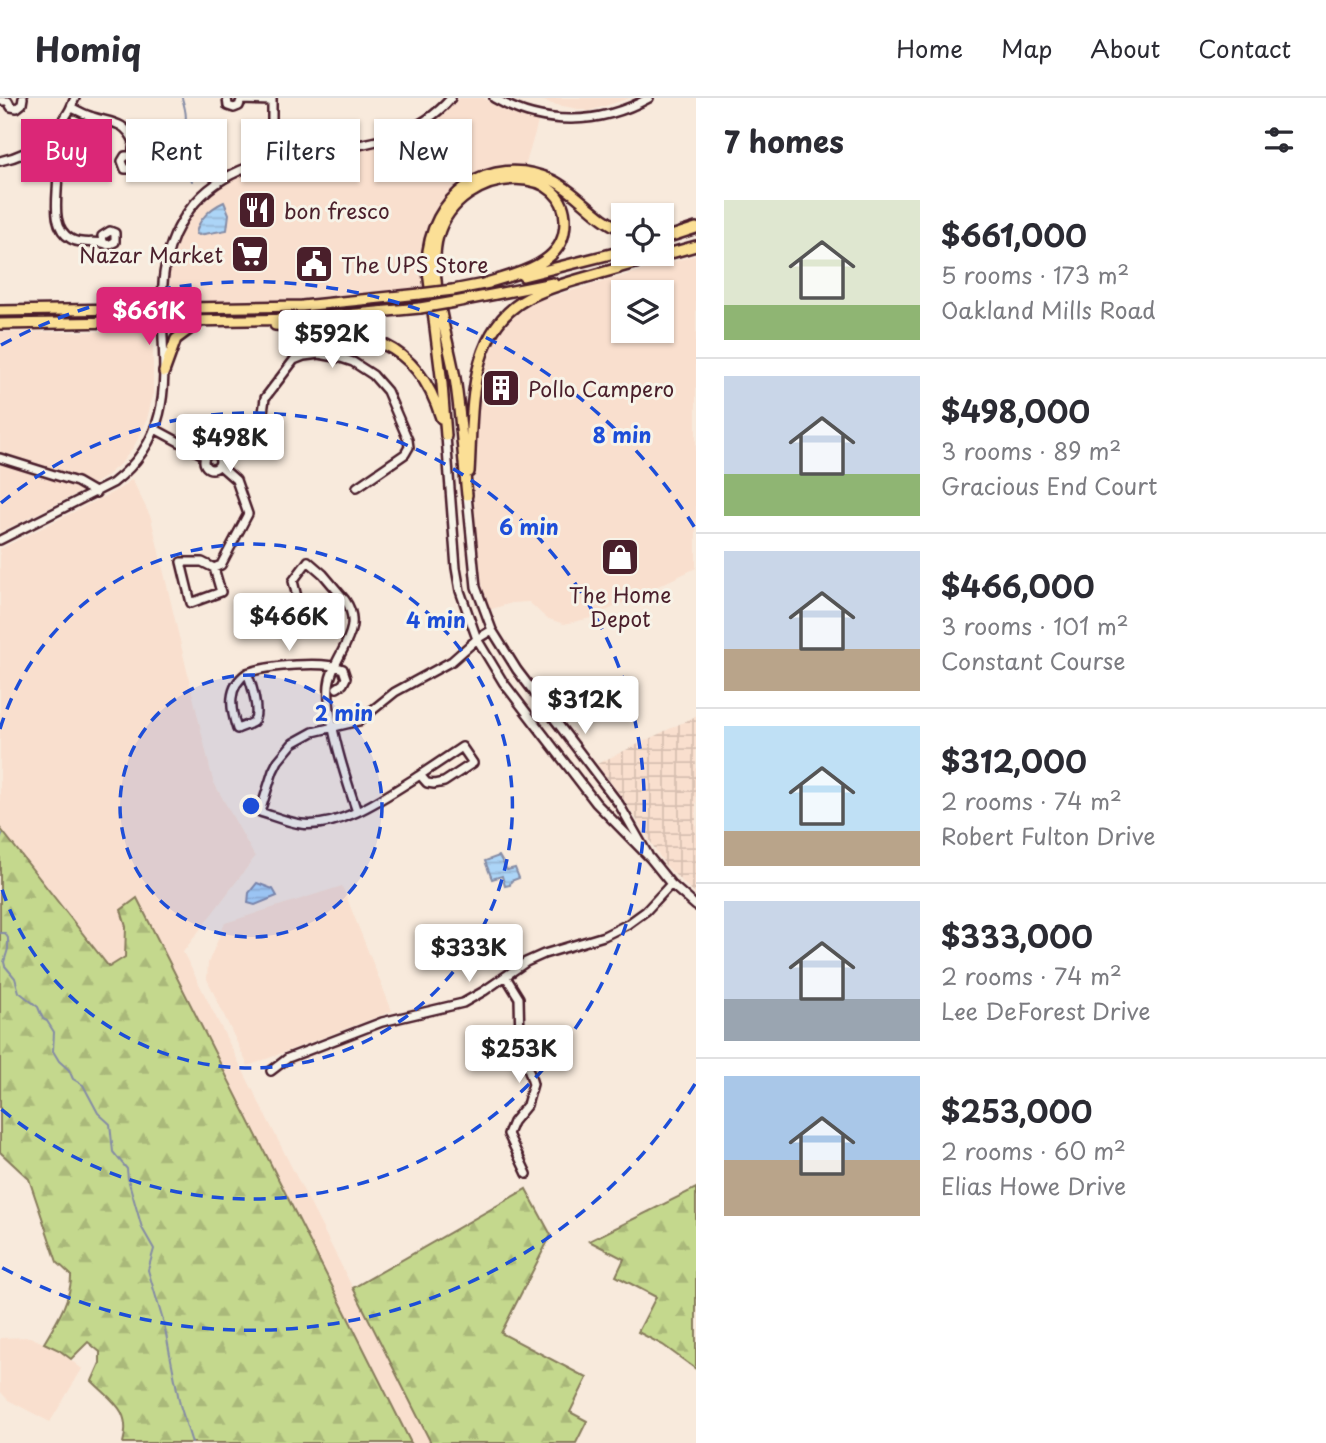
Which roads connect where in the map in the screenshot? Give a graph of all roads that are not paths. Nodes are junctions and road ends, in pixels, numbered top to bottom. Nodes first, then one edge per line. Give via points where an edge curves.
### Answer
1 (23, 98) edge
2 (75, 98) edge
3 (227, 98) edge
4 (451, 98) edge
5 (494, 98) edge
6 (649, 98) edge
7 (240, 99) edge
8 (6, 100) edge
9 (272, 100) edge
10 (72, 108) junction
11 (65, 119) edge
12 (272, 119) edge
13 (126, 128) edge
14 (360, 145) edge
15 (21, 154) edge
16 (0, 160) edge
17 (241, 170) edge
18 (57, 182) edge
19 (611, 224) edge
20 (696, 226) edge
21 (674, 230) edge
22 (674, 234) edge
23 (103, 242) dead end
24 (696, 246) edge
25 (611, 254) edge
26 (619, 268) junction
27 (483, 284) junction
28 (162, 309) junction
29 (0, 311) edge
30 (199, 321) junction
31 (246, 321) junction
32 (163, 322) junction
33 (0, 324) edge
34 (164, 372) junction
35 (155, 429) junction
36 (446, 436) junction
37 (205, 456) junction
38 (0, 458) edge
39 (219, 461) junction
40 (357, 487) dead end
41 (96, 493) junction
42 (467, 495) junction
43 (0, 540) edge
44 (214, 568) junction
45 (345, 600) junction
46 (492, 630) junction
47 (477, 639) junction
48 (336, 666) junction
49 (247, 673) junction
50 (337, 688) dead end
51 (334, 728) junction
52 (420, 775) junction
53 (357, 812) junction
54 (650, 858) junction
55 (671, 884) junction
56 (696, 906) edge
57 (506, 977) junction
58 (271, 1071) dead end
59 (527, 1174) dead end

1 - 8 street via 17,108
2 - 10 street
3 - 7 street via 228,106 234,108
4 - 14 street via 425,122 401,135
5 - 6 street via 530,114 567,119 612,114
7 - 9 street
9 - 12 street
10 - 11 street
10 - 13 street
15 - 16 street
17 - 28 street via 204,193 173,236 164,263
18 - 23 street via 57,217 62,231 78,242
19 - 36 main road via 558,183 524,172 491,174 449,200 434,225 427,262
20 - 21 main road
20 - 22 main road
24 - 26 main road
25 - 27 main road
26 - 31 main road, bridge via 420,308
26 - 42 main road via 525,300 493,330 478,368
27 - 28 main road, bridge via 302,306
27 - 42 main road via 537,265 554,253 565,231 563,210 545,186 512,179 484,185 455,206 438,235 435,269 455,382
28 - 29 main road
28 - 32 street
30 - 31 main road
30 - 32 main road
30 - 34 main road via 176,339
31 - 36 main road via 351,332 382,343 424,381
32 - 33 main road
32 - 34 street
34 - 35 street via 163,402
35 - 37 street
35 - 41 street via 127,472
36 - 47 street via 456,568
37 - 39 street via 213,453
37 - 39 street via 207,468 214,469
38 - 41 street via 77,482
39 - 40 street via 262,420 267,395 294,360 332,356 362,367 381,383 408,440 405,454
39 - 44 street via 236,480 248,514 224,562
41 - 43 street
42 - 46 street via 474,577
44 - 44 street via 202,562 181,562 191,603 221,592
45 - 45 street via 305,607 293,581 308,561
45 - 48 street via 351,609 352,630
46 - 47 street
46 - 54 street via 505,654 620,804
47 - 51 street via 452,661 395,692 365,717
47 - 54 street via 503,682 596,803
48 - 49 street
48 - 50 street via 346,678
48 - 51 street via 329,686
49 - 49 street via 256,716 237,729 231,697 236,683
51 - 53 street
51 - 53 street via 307,735 287,748 272,771 260,812 304,824
52 - 52 street via 462,747 473,763 438,784 427,783
52 - 53 street
54 - 55 street
55 - 56 street
55 - 57 street via 628,924 544,954
57 - 58 street via 463,1003 383,1022 288,1058
57 - 59 street via 519,998 520,1041 532,1077 530,1097 508,1134

